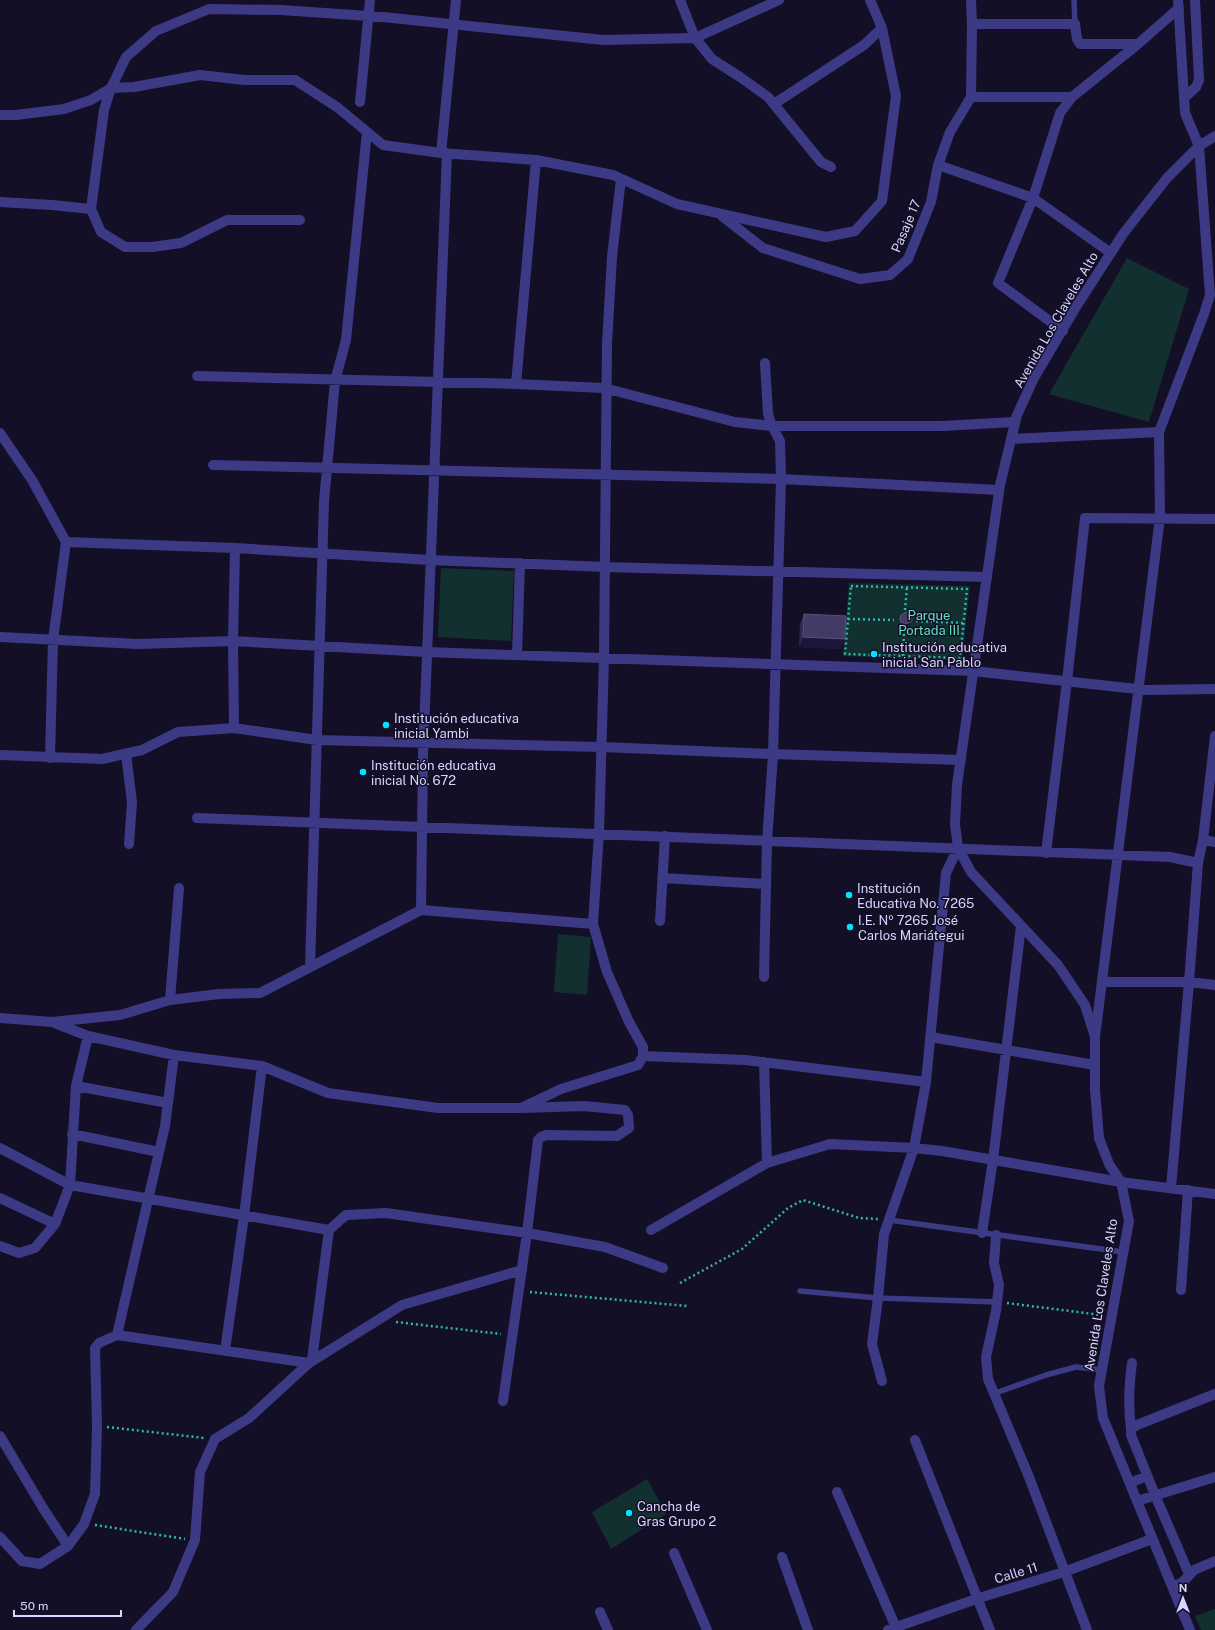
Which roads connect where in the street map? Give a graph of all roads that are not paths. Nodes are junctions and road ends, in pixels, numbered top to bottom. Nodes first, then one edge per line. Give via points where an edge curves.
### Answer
1 (370, 0) edge
2 (456, 0) edge
3 (680, 0) edge
4 (779, 0) edge
5 (870, 0) edge
6 (971, 0) edge
7 (1074, 0) edge
8 (1195, 0) edge
9 (1179, 4) edge
10 (369, 16) junction
11 (454, 24) junction
12 (972, 24) junction
13 (1075, 24) junction
14 (882, 28) junction
15 (695, 38) junction
16 (1138, 44) junction
17 (111, 88) junction
18 (971, 96) junction
19 (1072, 96) junction
20 (1184, 98) junction
21 (360, 102) dead end
22 (774, 104) junction
23 (0, 115) edge
24 (367, 132) junction
25 (1215, 136) edge
26 (1199, 146) junction
27 (444, 153) junction
28 (536, 160) junction
29 (938, 165) junction
30 (831, 167) dead end
31 (621, 179) junction
32 (1033, 198) junction
33 (0, 202) edge
34 (91, 209) junction
35 (719, 213) junction
36 (300, 220) dead end
37 (1111, 252) junction
38 (1063, 331) junction
39 (765, 363) dead end
40 (197, 376) dead end
41 (335, 380) junction
42 (437, 382) junction
43 (516, 384) junction
44 (606, 389) junction
45 (1015, 422) junction
46 (772, 426) junction
47 (1159, 432) junction
48 (0, 433) edge
49 (1011, 440) junction
50 (213, 465) dead end
51 (327, 468) junction
52 (434, 471) junction
53 (606, 474) junction
54 (781, 479) junction
55 (999, 490) junction
56 (1160, 517) junction
57 (1215, 519) edge
58 (66, 542) junction
59 (235, 548) junction
60 (323, 554) junction
61 (430, 560) junction
62 (520, 563) junction
63 (605, 567) junction
64 (778, 571) junction
65 (986, 577) junction
66 (0, 637) edge
67 (53, 640) junction
68 (233, 641) junction
69 (320, 646) junction
70 (426, 652) junction
71 (517, 655) junction
72 (604, 658) junction
73 (776, 664) junction
74 (973, 670) junction
75 (1067, 681) junction
76 (1139, 689) junction
77 (1215, 689) edge
78 (234, 728) junction
79 (1215, 736) edge
80 (317, 740) junction
81 (423, 742) junction
82 (602, 746) junction
83 (126, 754) junction
84 (773, 754) junction
85 (0, 755) edge
86 (50, 758) junction
87 (961, 760) junction
88 (197, 818) dead end
89 (314, 823) junction
90 (421, 827) junction
91 (599, 833) junction
92 (665, 836) junction
93 (1202, 840) junction
94 (768, 842) junction
95 (1215, 842) edge
96 (129, 844) dead end
97 (958, 848) junction
98 (1046, 852) junction
99 (1118, 855) junction
100 (1198, 863) junction
101 (663, 878) junction
102 (766, 884) junction
103 (179, 888) dead end
104 (421, 910) junction
105 (660, 921) dead end
106 (593, 924) junction
107 (1021, 926) junction
108 (310, 966) junction
109 (764, 977) dead end
110 (1102, 982) junction
111 (1189, 982) junction
112 (1215, 985) edge
113 (170, 1000) junction
114 (0, 1017) edge
115 (52, 1022) junction
116 (88, 1036) junction
117 (930, 1037) junction
118 (1095, 1037) junction
119 (1006, 1050) junction
120 (174, 1056) junction
121 (643, 1056) junction
122 (764, 1062) junction
123 (1095, 1065) junction
124 (262, 1066) junction
125 (926, 1082) junction
126 (76, 1086) junction
127 (168, 1103) junction
128 (521, 1108) junction
129 (72, 1134) junction
130 (0, 1148) edge
131 (914, 1148) junction
132 (159, 1152) junction
133 (993, 1160) junction
134 (768, 1163) junction
135 (1122, 1182) junction
136 (70, 1185) junction
137 (1171, 1188) junction
138 (1188, 1190) junction
139 (1215, 1194) edge
140 (0, 1198) edge
141 (148, 1200) junction
142 (244, 1216) junction
143 (889, 1220) junction
144 (55, 1224) junction
145 (329, 1230) junction
146 (651, 1230) dead end
147 (527, 1233) junction
148 (982, 1233) junction
149 (996, 1235) junction
150 (0, 1246) edge
151 (1123, 1252) junction
152 (663, 1268) dead end
153 (522, 1270) junction
154 (1181, 1290) dead end
155 (800, 1291) dead end
156 (878, 1298) junction
157 (997, 1302) junction
158 (117, 1335) junction
159 (225, 1350) junction
160 (311, 1361) junction
161 (1132, 1363) dead end
162 (1102, 1370) junction
163 (882, 1381) dead end
164 (993, 1394) junction
165 (1215, 1394) edge
166 (503, 1401) dead end
167 (1130, 1429) junction
168 (0, 1436) edge
169 (915, 1440) dead end
170 (1147, 1476) junction
171 (1215, 1477) edge
172 (1130, 1483) junction
173 (837, 1492) dead end
174 (1155, 1495) junction
175 (1138, 1501) junction
176 (0, 1537) edge
177 (1152, 1539) junction
178 (68, 1546) junction
179 (674, 1554) dead end
180 (782, 1557) dead end
181 (1215, 1561) edge
182 (1064, 1572) junction
183 (1189, 1574) junction
184 (1173, 1587) junction
185 (979, 1598) junction
186 (600, 1612) dead end
187 (893, 1629) edge
188 (136, 1630) edge
189 (608, 1630) edge
190 (707, 1630) edge
191 (808, 1630) edge
192 (990, 1630) edge
193 (1087, 1630) edge
194 (1190, 1630) edge

1 - 10 street
2 - 11 street
3 - 15 street
4 - 15 street
5 - 14 street
6 - 12 street, Pasaje 17
7 - 13 lane
8 - 20 street via 1199,80 1196,87
9 - 16 street
9 - 20 street
10 - 11 street
10 - 17 street via 281,10 209,9 156,31 126,57
10 - 21 street
11 - 15 street via 603,40
11 - 27 street
12 - 13 street
12 - 18 street, Pasaje 17
13 - 16 street via 1080,44
14 - 22 street via 864,45
14 - 35 street via 896,96 882,201 855,231 826,237
15 - 22 street via 712,59 768,97
16 - 19 street
17 - 23 street via 91,100 64,109
17 - 24 street via 134,87 200,75 244,80 295,80 337,107
17 - 34 street via 104,110
18 - 19 street
18 - 29 street, Pasaje 17 via 950,132
19 - 32 street via 1060,113
20 - 26 street via 1185,113
22 - 30 street via 821,162
24 - 27 street via 383,145
24 - 41 street via 346,340
25 - 26 street, Avenida Los Claveles Alto
26 - 37 street, Avenida Los Claveles Alto via 1168,178
26 - 47 street via 1210,295
27 - 28 street
27 - 42 street
28 - 31 street via 613,175
28 - 43 street
29 - 32 street
29 - 35 street, Pasaje 17 via 931,202 908,259 890,275 860,279 763,248
31 - 35 street via 677,204
31 - 44 street via 612,258 606,344
32 - 37 street
32 - 38 street via 998,283
33 - 34 street
34 - 36 street via 101,232 126,247 182,243 227,220
37 - 38 street, Avenida Los Claveles Alto
38 - 45 street, Avenida Los Claveles Alto via 1034,378
39 - 46 street via 768,414
40 - 41 street
41 - 42 street
41 - 51 street
42 - 43 street
42 - 52 street
43 - 44 street
44 - 46 street via 735,422
44 - 53 street
45 - 46 street via 942,426
45 - 49 street, Avenida Los Claveles Alto
46 - 54 street via 780,441
47 - 49 street
47 - 56 street
48 - 58 street via 32,480
49 - 55 street, Avenida Los Claveles Alto
50 - 51 street
51 - 52 street
51 - 60 street
52 - 53 street
52 - 61 street
53 - 54 street
53 - 63 street
54 - 55 street
54 - 64 street
55 - 65 street, Avenida Los Claveles Alto
56 - 57 street
56 - 75 street via 1084,518
56 - 76 street
58 - 59 street
58 - 67 street
59 - 60 street
59 - 68 street
60 - 61 street
60 - 69 street
61 - 62 street
61 - 70 street
62 - 63 street
62 - 71 street
63 - 64 street
63 - 72 street
64 - 65 street
64 - 73 street
65 - 74 street, Avenida Los Claveles Alto
66 - 67 street
67 - 68 street via 138,644
67 - 86 street
68 - 69 street
68 - 78 street
69 - 70 street
69 - 80 street
70 - 71 street
70 - 81 street
71 - 72 street
72 - 73 street
72 - 82 street
73 - 74 street
73 - 84 street
74 - 75 street
74 - 87 street, Avenida Los Claveles Alto
75 - 76 street
75 - 98 street
76 - 77 street
76 - 99 street
78 - 80 street
78 - 83 street via 178,732 142,750
79 - 93 street
80 - 81 street
80 - 89 street
81 - 82 street
81 - 90 street
82 - 84 street
82 - 91 street
83 - 86 street via 102,759
83 - 96 street via 132,802
84 - 87 street
84 - 94 street
85 - 86 street
87 - 97 street, Avenida Los Claveles Alto via 955,824
88 - 89 street
89 - 90 street
89 - 108 street
90 - 91 street
90 - 104 street
91 - 92 street
91 - 106 street
92 - 94 street
92 - 101 street
93 - 95 street
93 - 100 street
94 - 97 street
94 - 102 street
97 - 98 street
97 - 107 street, Avenida Los Claveles Alto via 971,872
97 - 117 street via 946,873
98 - 99 street
99 - 100 street via 1170,857
99 - 110 street
100 - 111 street
101 - 102 street
101 - 105 street
102 - 109 street
103 - 113 street
104 - 106 street
104 - 108 street
106 - 121 street via 607,972 643,1047
107 - 118 street, Avenida Los Claveles Alto via 1058,965 1085,1004
107 - 119 street
108 - 113 street via 260,993 219,994
110 - 111 street
110 - 118 street
111 - 112 street
111 - 137 street
113 - 115 street via 120,1015
114 - 115 street
115 - 116 street
116 - 120 street
116 - 126 street
117 - 119 street
117 - 125 street
118 - 123 street, Avenida Los Claveles Alto
119 - 123 street
119 - 133 street
120 - 124 street
120 - 127 street
121 - 122 street
121 - 128 street via 638,1065 561,1088
122 - 125 street
122 - 134 street
123 - 135 street, Avenida Los Claveles Alto via 1099,1138 1109,1164
124 - 128 street via 328,1093 438,1108
124 - 142 street
125 - 131 street
126 - 127 street
126 - 129 street
127 - 132 street
128 - 147 street via 584,1106 625,1110 629,1128 616,1136 546,1135 538,1140
129 - 132 street
129 - 136 street
130 - 136 street
131 - 133 street
131 - 134 street via 830,1144
131 - 143 street
132 - 141 street
133 - 135 street
133 - 148 street
134 - 146 street
135 - 137 street
135 - 151 street, Avenida Los Claveles Alto via 1129,1221
136 - 141 street
136 - 144 street
137 - 138 street
138 - 139 street
138 - 154 street
140 - 144 street
141 - 142 street
141 - 158 street
142 - 145 street
142 - 159 street
143 - 148 lane
143 - 156 street via 884,1234
144 - 150 street via 35,1248 19,1253
145 - 147 street via 346,1215 386,1213
145 - 160 street
147 - 152 street via 605,1247
147 - 153 street
148 - 149 lane
149 - 151 lane
149 - 157 street via 994,1263 999,1285
151 - 162 street, Avenida Los Claveles Alto
153 - 160 street via 402,1305
153 - 166 street
155 - 156 lane
156 - 157 lane
156 - 163 street via 872,1344
157 - 164 street via 986,1357 988,1379
158 - 159 street
158 - 178 street via 99,1343 95,1348 95,1494 84,1524
159 - 160 street
160 - 188 street via 249,1418 215,1439 200,1472 195,1540 173,1592
161 - 167 street via 1129,1393
162 - 164 lane via 1076,1367
162 - 172 street, Avenida Los Claveles Alto via 1099,1386 1103,1418
164 - 182 street via 1029,1477
165 - 167 street
167 - 170 street
168 - 178 street
169 - 185 street
170 - 172 street
170 - 174 street
171 - 174 street
172 - 175 street, Avenida Los Claveles Alto
173 - 187 street
174 - 175 street
174 - 183 street
175 - 177 street, Avenida Los Claveles Alto
176 - 178 street via 22,1561 40,1564
177 - 182 street, Calle 11
177 - 184 street, Avenida Los Claveles Alto
179 - 190 street
180 - 191 street
181 - 183 street
182 - 185 street, Calle 11
182 - 193 street
183 - 184 street via 1183,1582
184 - 194 street, Avenida Los Claveles Alto
185 - 187 street, Calle 11
185 - 192 street
186 - 189 street

